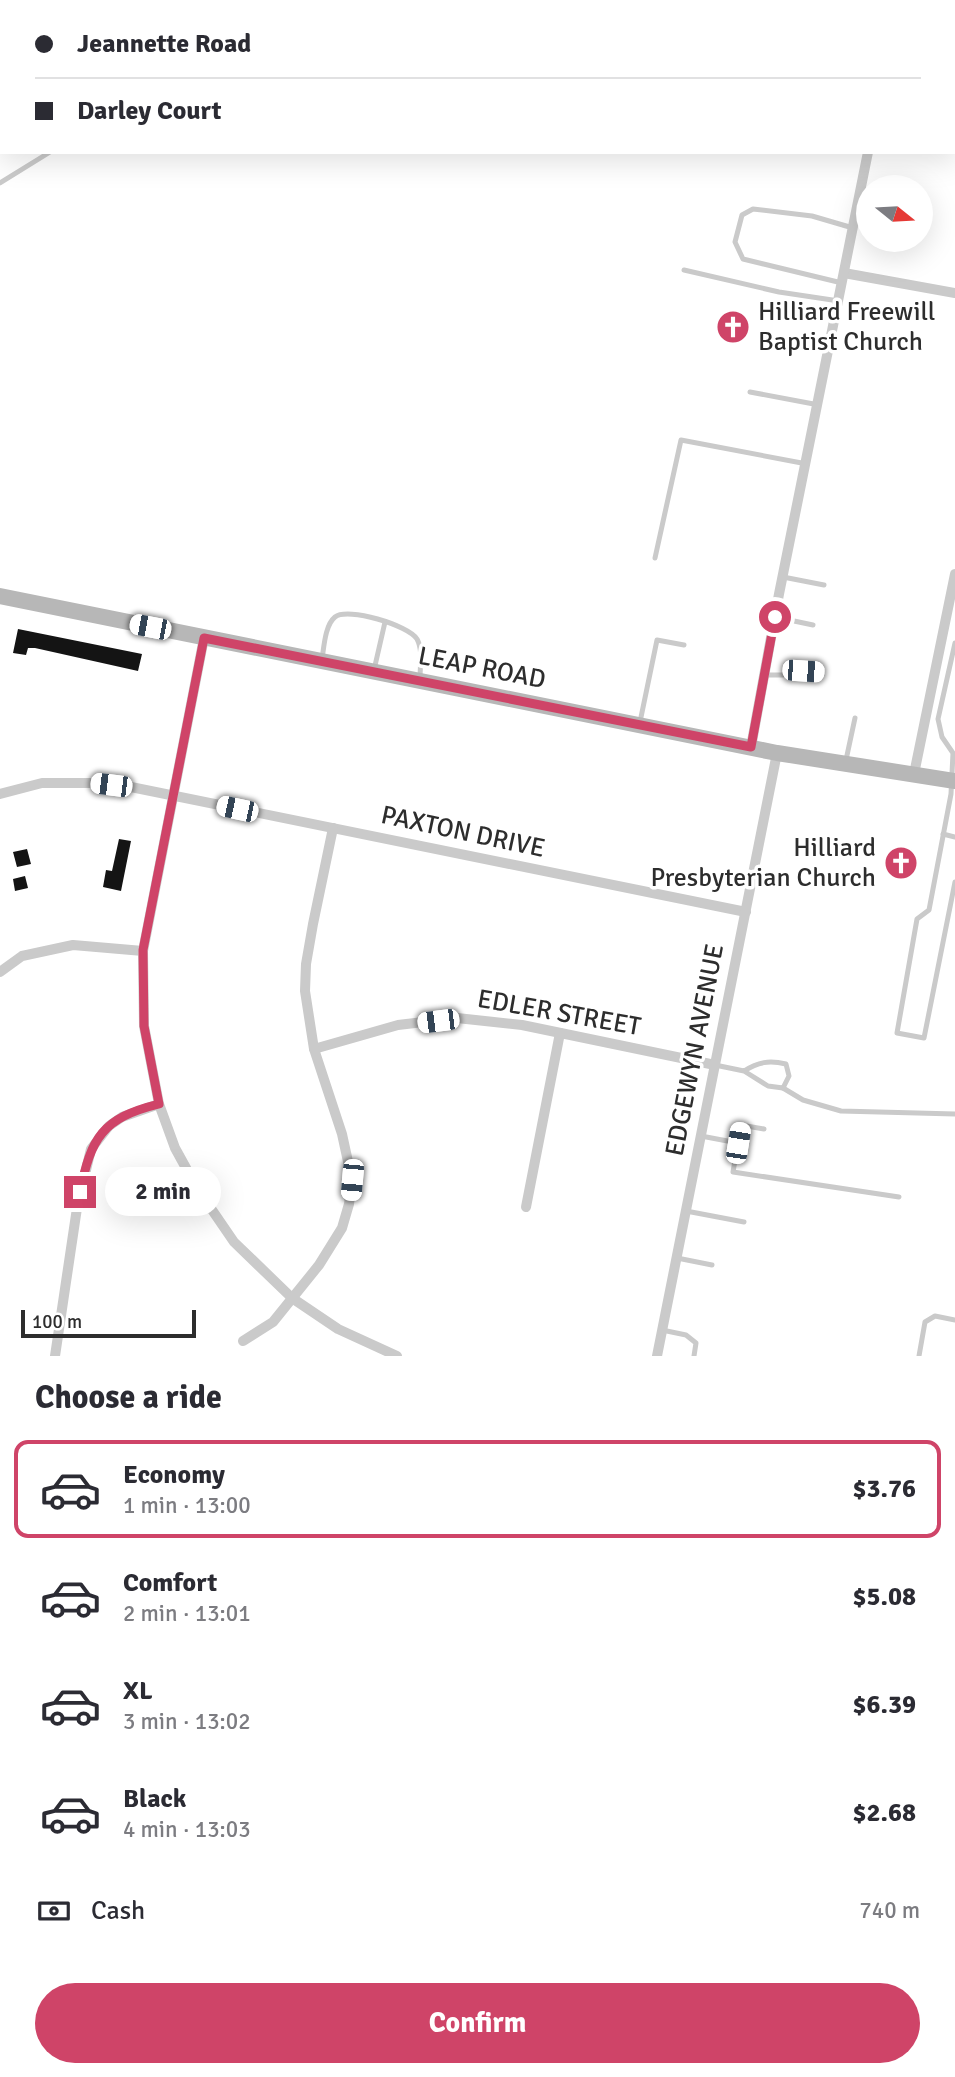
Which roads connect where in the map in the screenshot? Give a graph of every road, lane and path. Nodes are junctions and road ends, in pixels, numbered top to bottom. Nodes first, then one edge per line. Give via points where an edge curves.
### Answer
1 (47, 154) edge
2 (868, 154) edge
3 (0, 183) edge
4 (853, 228) junction
5 (684, 270) dead end
6 (843, 278) junction
7 (955, 293) edge
8 (839, 302) junction
9 (750, 392) dead end
10 (818, 405) junction
11 (807, 464) junction
12 (655, 558) dead end
13 (955, 574) edge
14 (783, 578) junction
15 (824, 585) dead end
16 (0, 596) edge
17 (775, 617) junction
18 (385, 622) junction
19 (813, 625) dead end
20 (204, 638) junction
21 (955, 643) edge
22 (684, 645) dead end
23 (322, 661) junction
24 (373, 671) junction
25 (818, 672) dead end
26 (763, 675) junction
27 (419, 681) junction
28 (855, 719) dead end
29 (640, 725) junction
30 (751, 747) junction
31 (777, 753) junction
32 (845, 763) junction
33 (915, 774) junction
34 (954, 781) edge
35 (0, 794) edge
36 (172, 795) junction
37 (333, 828) junction
38 (943, 834) junction
39 (955, 837) edge
40 (955, 883) edge
41 (746, 912) junction
42 (143, 950) junction
43 (0, 972) edge
44 (560, 1033) junction
45 (314, 1049) junction
46 (715, 1065) junction
47 (744, 1071) junction
48 (783, 1088) junction
49 (159, 1104) junction
50 (955, 1114) edge
51 (764, 1129) dead end
52 (701, 1136) junction
53 (738, 1143) junction
54 (899, 1197) dead end
55 (526, 1207) dead end
56 (686, 1211) junction
57 (744, 1222) dead end
58 (677, 1258) junction
59 (712, 1265) dead end
60 (292, 1298) junction
61 (955, 1320) edge
62 (662, 1330) junction
63 (243, 1341) dead end
64 (55, 1356) edge
65 (397, 1356) edge
66 (657, 1356) edge
67 (694, 1356) edge
68 (919, 1356) edge

1 - 3 lane
2 - 4 street
4 - 6 street
4 - 6 lane via 812,216 753,209 742,215 735,242 743,260
5 - 8 lane
6 - 7 street
6 - 8 street
8 - 10 street
9 - 10 lane
10 - 11 street
11 - 12 lane via 681,440
11 - 14 street
13 - 33 street
14 - 15 lane
14 - 17 street
16 - 20 street, LEAP ROAD
17 - 19 lane
17 - 26 street
18 - 23 lane via 348,613 337,615 331,621
18 - 24 lane
18 - 27 lane via 417,639
20 - 23 street, LEAP ROAD
20 - 36 street
21 - 34 lane via 938,719 942,737 953,753
22 - 29 lane via 657,640
23 - 24 street, LEAP ROAD
24 - 27 street, LEAP ROAD
25 - 26 lane
26 - 30 street
27 - 29 street, LEAP ROAD
28 - 32 lane
29 - 30 street, LEAP ROAD
30 - 31 street, LEAP ROAD
31 - 32 street, LEAP ROAD
31 - 41 street, EDGEWYN AVENUE
32 - 33 street, LEAP ROAD
33 - 34 street, LEAP ROAD
34 - 38 lane
35 - 36 street, PAXTON DRIVE via 42,783 91,782
36 - 37 street, PAXTON DRIVE
36 - 42 street
37 - 41 street, PAXTON DRIVE
37 - 45 street via 306,964 305,991
38 - 39 lane
38 - 40 lane via 929,910 917,919 897,1032 924,1038
41 - 46 street, EDGEWYN AVENUE
42 - 43 street via 72,945 22,956
42 - 49 street via 144,1026
44 - 45 street, EDLER STREET via 457,1018 398,1025
44 - 46 street, EDLER STREET
44 - 55 street
45 - 60 street via 352,1180 342,1228
46 - 47 lane
46 - 52 street, EDGEWYN AVENUE
47 - 48 lane via 768,1086
47 - 48 lane via 757,1063 786,1064 789,1076
48 - 50 lane via 803,1100 841,1111
49 - 60 street via 197,1188 234,1242
49 - 64 street via 108,1126 91,1149 77,1208
51 - 53 lane via 741,1125
52 - 53 lane
52 - 56 street, EDGEWYN AVENUE
53 - 54 lane via 733,1172
56 - 57 lane
56 - 58 street, EDGEWYN AVENUE
58 - 59 lane
58 - 62 street, EDGEWYN AVENUE
60 - 63 street via 273,1322
60 - 65 street via 338,1329
61 - 68 lane via 935,1316 925,1322
62 - 66 street, EDGEWYN AVENUE
62 - 67 lane via 687,1335 696,1343

